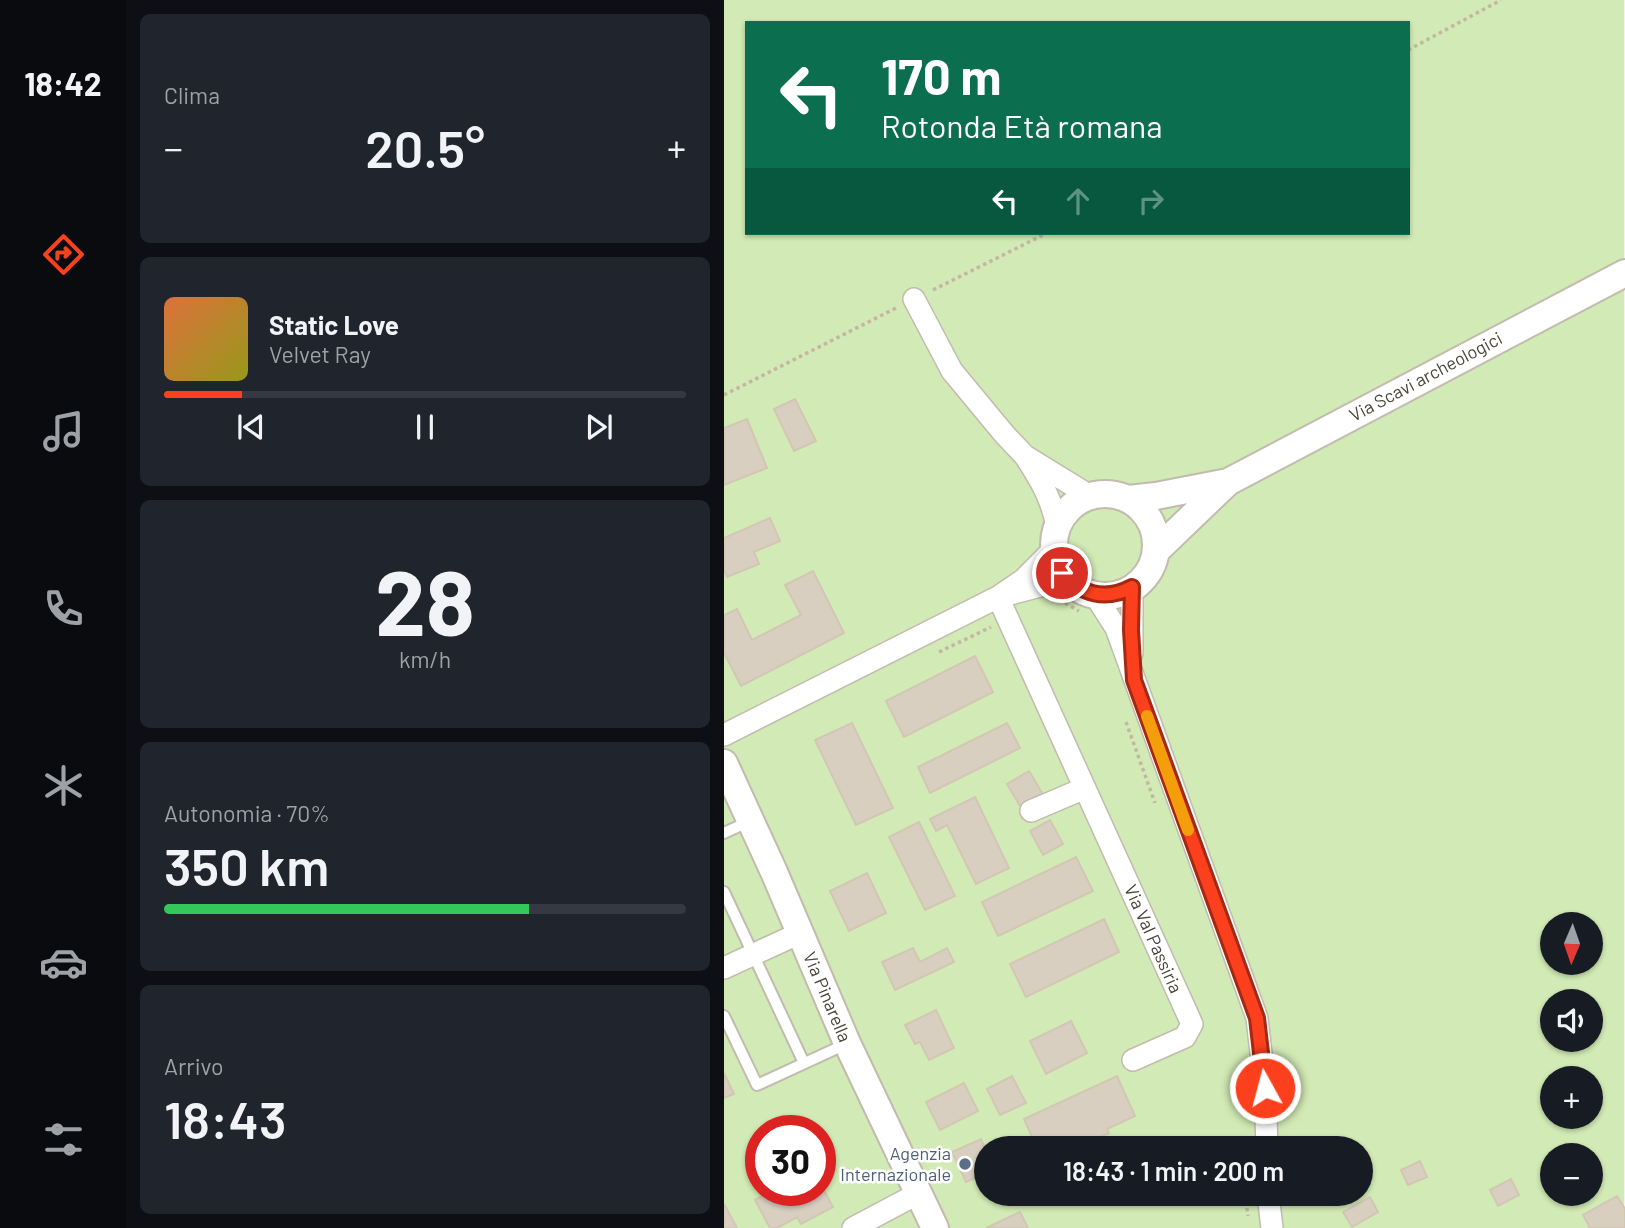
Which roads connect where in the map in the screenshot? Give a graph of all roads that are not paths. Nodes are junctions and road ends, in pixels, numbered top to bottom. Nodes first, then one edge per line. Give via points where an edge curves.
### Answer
1 (1625, 273) edge
2 (914, 299) road end
3 (1025, 456) junction
4 (1228, 482) junction
5 (1090, 496) junction
6 (1128, 499) junction
7 (1055, 538) junction
8 (1156, 551) junction
9 (1070, 582) junction
10 (1132, 587) junction
11 (1096, 595) junction
12 (998, 597) junction
13 (1134, 680) junction
14 (724, 735) edge
15 (724, 764) edge
16 (1085, 789) junction
17 (1031, 811) dead end
18 (751, 820) junction
19 (724, 833) edge
20 (724, 892) edge
21 (800, 933) junction
22 (753, 955) junction
23 (724, 968) edge
24 (724, 1016) edge
25 (847, 1044) junction
26 (1133, 1060) dead end
27 (804, 1063) junction
28 (1267, 1136) edge
29 (919, 1193) junction
30 (1269, 1206) edge
31 (853, 1228) edge
32 (935, 1228) edge
33 (1272, 1228) edge

1 - 4 street, Via Scavi archeologici
2 - 3 street via 952,371
3 - 5 street
3 - 7 street via 1053,505
4 - 6 street, Via Scavi archeologici
4 - 8 street, Via Scavi archeologici
5 - 6 street
5 - 7 street via 1070,507
6 - 8 street via 1150,521
7 - 9 street via 1062,573
7 - 12 street via 1023,580
8 - 10 street via 1144,578
9 - 11 street
9 - 12 street
10 - 11 street
10 - 13 street
11 - 13 street via 1116,628
12 - 14 street
12 - 16 street, Via Val Passiria
13 - 28 street via 1257,1018
15 - 18 street, Via Pinarella
16 - 17 street
16 - 26 street, Via Val Passiria via 1192,1024 1185,1037
18 - 19 lane
18 - 21 street, Via Pinarella
20 - 22 lane
21 - 22 street
21 - 25 street, Via Pinarella
22 - 23 street
22 - 27 lane
24 - 27 lane via 757,1085
25 - 27 lane
25 - 29 street, Via Pinarella
29 - 31 street
29 - 32 street, Via Pinarella
30 - 33 street

